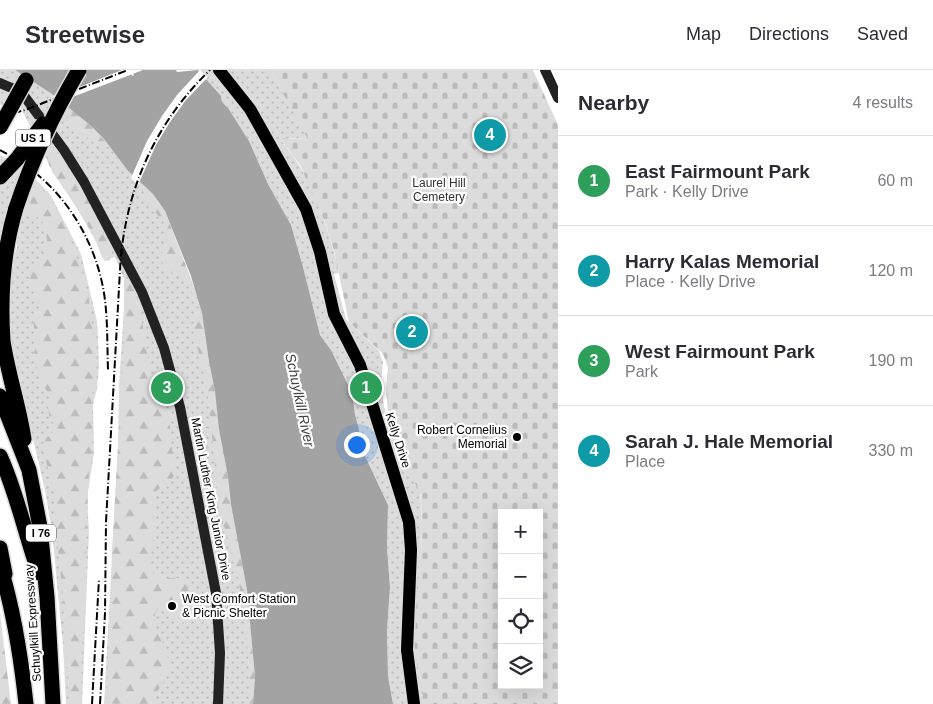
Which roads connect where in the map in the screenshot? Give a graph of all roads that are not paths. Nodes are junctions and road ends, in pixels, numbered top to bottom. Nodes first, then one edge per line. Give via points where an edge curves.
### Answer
1 (79, 70) edge
2 (219, 70) edge
3 (545, 70) edge
4 (30, 75) edge
5 (0, 83) edge
6 (63, 98) junction
7 (558, 98) edge
8 (0, 106) edge
9 (0, 127) edge
10 (0, 177) edge
11 (0, 396) edge
12 (0, 456) edge
13 (29, 470) junction
14 (0, 548) edge
15 (0, 566) edge
16 (9, 595) junction
17 (48, 597) junction
18 (26, 704) edge
19 (52, 704) edge
20 (218, 704) edge
21 (414, 704) edge

1 - 6 highway, US 1, bridge
2 - 21 main road, Kelly Drive via 250,109 306,209 334,314 360,365 409,522 407,650
3 - 7 main road
4 - 8 highway, bridge
4 - 9 highway, bridge
5 - 20 main road, Martin Luther King Junior Drive via 25,97 81,176 142,292 164,348 180,408 216,592 220,652
6 - 10 highway, US 1, bridge
6 - 13 highway, bridge via 35,157 16,208 1,279 3,342 22,422
11 - 13 highway, Schuylkill Expressway / I 76
12 - 17 highway
13 - 17 highway, Schuylkill Expressway / I 76
14 - 16 highway
15 - 16 highway, Schuylkill Expressway
16 - 18 highway, Schuylkill Expressway
17 - 19 highway, Schuylkill Expressway / I 76

